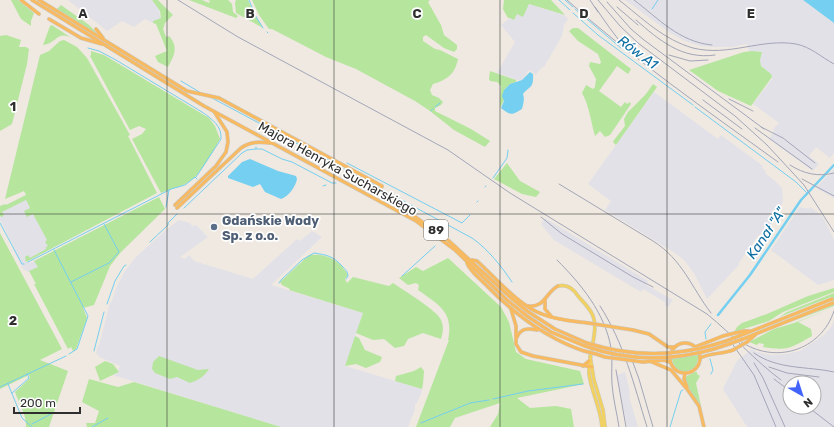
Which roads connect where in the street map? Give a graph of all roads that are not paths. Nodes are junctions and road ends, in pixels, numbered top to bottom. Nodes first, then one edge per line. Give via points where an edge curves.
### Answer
1 (21, 0) edge
2 (32, 0) edge
3 (38, 2) edge
4 (39, 14) dead end
5 (48, 19) dead end
6 (96, 29) dead end
7 (105, 43) junction
8 (215, 112) junction
9 (273, 144) junction
10 (471, 260) junction
11 (466, 261) junction
12 (558, 286) joint
13 (832, 299) dead end
14 (545, 300) junction
15 (833, 303) dead end
16 (526, 305) junction
17 (511, 310) junction
18 (551, 316) junction
19 (540, 331) junction
20 (751, 331) junction
21 (758, 333) junction
22 (516, 339) junction
23 (586, 345) junction
24 (675, 347) junction
25 (695, 347) junction
26 (713, 347) junction
27 (590, 356) junction
28 (700, 358) junction
29 (589, 361) junction
30 (652, 362) junction
31 (670, 362) junction
32 (583, 366) junction
33 (591, 367) junction
34 (680, 373) junction
35 (685, 374) junction
36 (681, 382) junction
37 (687, 389) junction
38 (602, 427) edge
39 (605, 427) edge
40 (704, 427) edge

1 - 4 highway
2 - 3 highway, Majora Henryka Sucharskiego / 89
3 - 7 highway, Majora Henryka Sucharskiego / 89
5 - 7 highway via 81,38 95,43
6 - 7 highway
7 - 8 highway, Majora Henryka Sucharskiego / 89
7 - 10 highway, Majora Henryka Sucharskiego / 89 via 187,91 219,98 382,186 384,194 438,232
8 - 9 highway, Majora Henryka Sucharskiego / 89
8 - 9 highway via 227,132 226,152 216,166 176,206 241,148 256,142
9 - 11 highway, Majora Henryka Sucharskiego / 89 via 416,221
10 - 16 highway, 89 via 476,261
10 - 23 highway, Majora Henryka Sucharskiego via 531,314
11 - 17 highway, 89 via 469,268
11 - 23 highway, Majora Henryka Sucharskiego via 527,316 551,332
12 - 14 highway via 551,290
12 - 27 main road via 573,289 592,314 595,325
13 - 20 highway, Majora Henryka Sucharskiego
14 - 16 highway via 536,306
14 - 18 highway via 545,309
15 - 21 highway, Majora Henryka Sucharskiego
16 - 18 highway, 89
17 - 19 highway, 89
17 - 22 highway via 515,321
18 - 24 highway, 89, bridge via 649,334 668,347
19 - 22 highway via 524,329
19 - 30 highway, 89, bridge via 584,351 611,358
20 - 25 highway, bridge via 722,336
20 - 26 highway, Majora Henryka Sucharskiego, bridge
21 - 26 highway, Majora Henryka Sucharskiego, bridge
21 - 28 highway, bridge via 733,350
22 - 32 highway via 518,348 525,354
23 - 26 highway, Majora Henryka Sucharskiego, bridge via 649,354
24 - 25 highway, 89 via 686,343
24 - 31 highway via 670,354
25 - 28 highway
27 - 29 main road
27 - 33 main road
28 - 35 highway via 696,369
29 - 32 highway
29 - 33 main road
30 - 31 highway
30 - 36 highway, 89 via 670,370
31 - 34 highway
32 - 33 highway
33 - 38 main road via 590,378 600,410
33 - 39 main road
34 - 35 highway
34 - 36 highway
35 - 37 highway, 89
36 - 37 highway, 89
37 - 40 highway, 89 via 699,406

